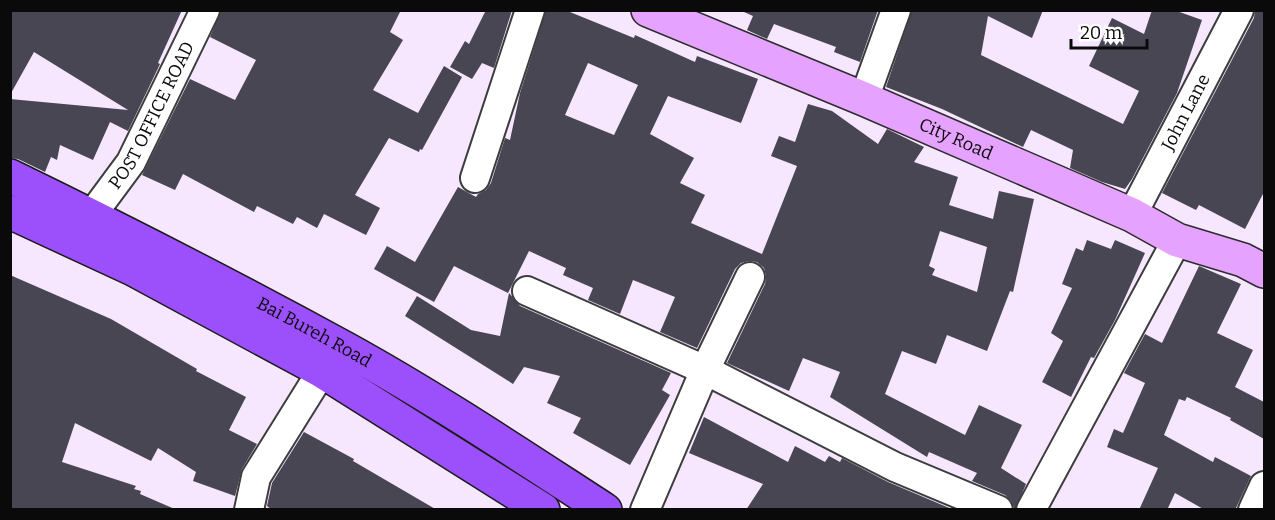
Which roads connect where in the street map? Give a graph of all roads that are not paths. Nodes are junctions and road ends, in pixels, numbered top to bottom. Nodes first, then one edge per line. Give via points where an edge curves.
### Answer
1 (205, 10) edge
2 (530, 10) edge
3 (648, 10) edge
4 (896, 10) edge
5 (1239, 10) edge
6 (864, 99) junction
7 (10, 176) edge
8 (476, 178) dead end
9 (10, 212) edge
10 (1132, 215) junction
11 (91, 216) junction
12 (1177, 240) junction
13 (1264, 271) edge
14 (750, 277) dead end
15 (527, 291) dead end
16 (705, 370) junction
17 (322, 371) junction
18 (1264, 486) edge
19 (249, 510) edge
20 (543, 510) edge
21 (605, 510) edge
22 (645, 510) edge
23 (998, 510) edge
24 (1031, 510) edge
25 (1253, 510) edge

1 - 11 street, POST OFFICE ROAD via 131,162
2 - 8 street
3 - 6 main road, City Road
4 - 6 street
5 - 10 street, John Lane
6 - 10 main road, City Road
7 - 11 highway, Bai Bureh Road
9 - 17 highway, Bai Bureh Road via 133,270
10 - 12 main road, City Road
11 - 21 highway, Bai Bureh Road via 347,350
12 - 13 main road, City Road via 1243,260
12 - 24 street
14 - 16 street
15 - 16 street
16 - 22 street
16 - 23 street via 895,466
17 - 19 street via 256,477
17 - 20 highway, Bai Bureh Road
18 - 25 street

